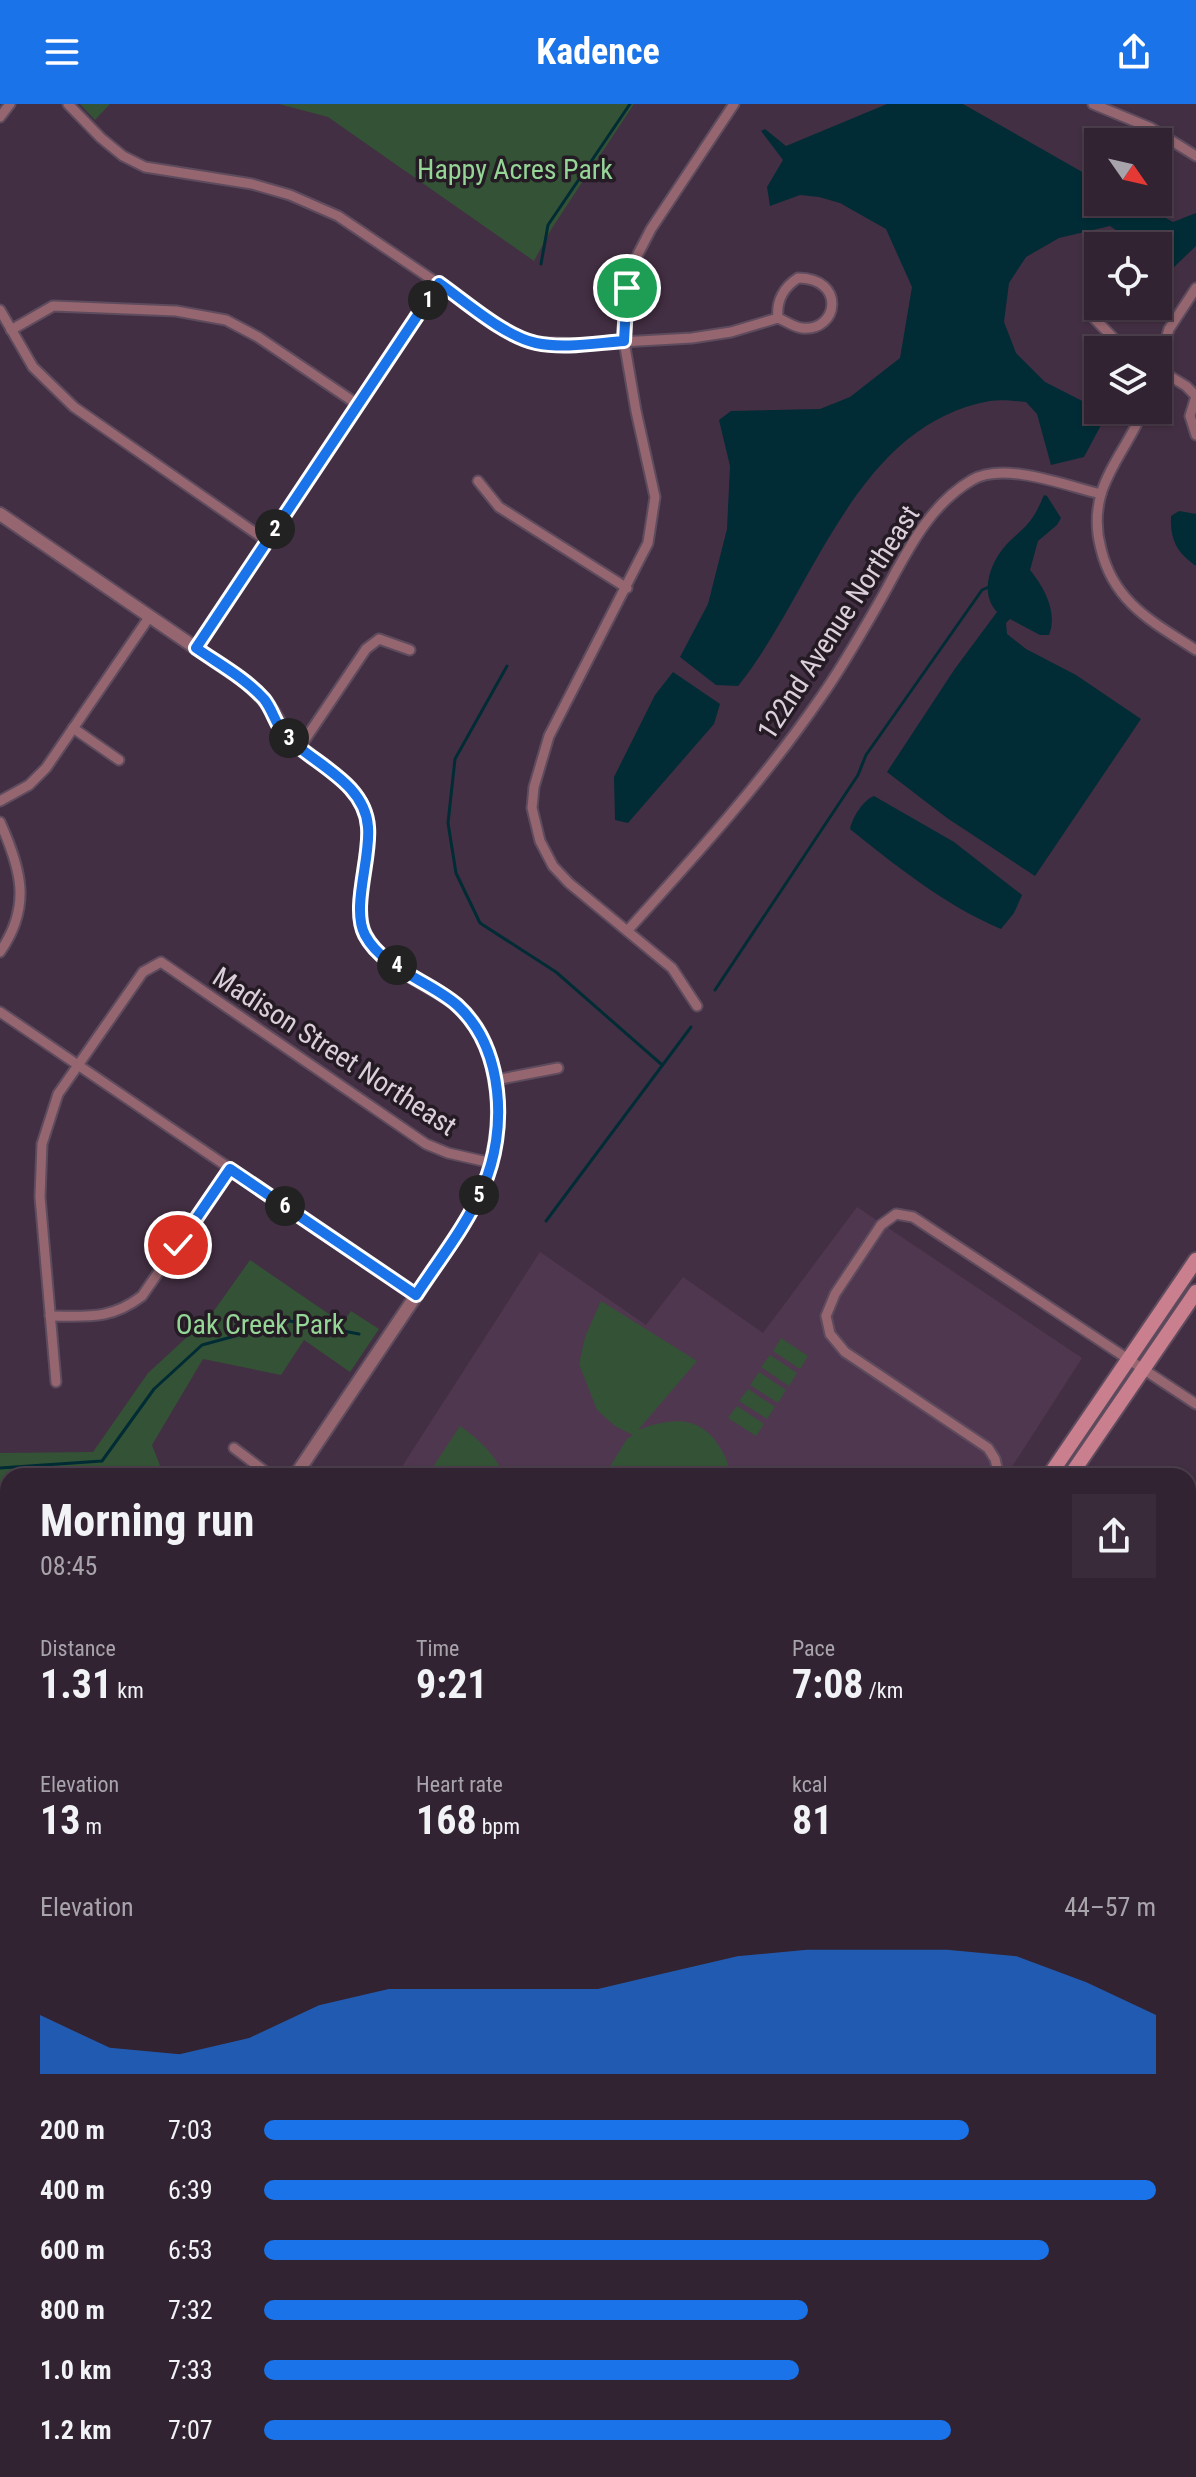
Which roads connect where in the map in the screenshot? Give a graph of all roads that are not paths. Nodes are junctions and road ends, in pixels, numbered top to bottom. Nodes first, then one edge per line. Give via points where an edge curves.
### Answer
1 (10, 104) edge
2 (68, 104) edge
3 (734, 104) edge
4 (1093, 104) edge
5 (0, 117) edge
6 (1196, 156) edge
7 (439, 283) junction
8 (1196, 288) edge
9 (0, 310) edge
10 (778, 318) junction
11 (1096, 320) edge
12 (11, 330) junction
13 (1111, 336) edge
14 (1167, 336) edge
15 (624, 341) junction
16 (1172, 377) edge
17 (1196, 396) edge
18 (357, 404) junction
19 (1136, 424) edge
20 (1196, 435) edge
21 (478, 481) dead end
22 (1101, 494) junction
23 (0, 514) edge
24 (267, 541) junction
25 (627, 588) junction
26 (150, 616) junction
27 (196, 648) junction
28 (410, 650) dead end
29 (1196, 650) edge
30 (73, 728) junction
31 (300, 747) junction
32 (119, 760) dead end
33 (0, 801) edge
34 (0, 822) edge
35 (628, 930) junction
36 (0, 952) edge
37 (697, 1006) dead end
38 (0, 1012) edge
39 (79, 1064) junction
40 (558, 1068) dead end
41 (496, 1080) junction
42 (492, 1163) junction
43 (230, 1169) junction
44 (1196, 1260) edge
45 (1196, 1292) edge
46 (416, 1295) junction
47 (50, 1316) junction
48 (1128, 1359) junction
49 (1143, 1370) junction
50 (56, 1382) dead end
51 (1196, 1404) edge
52 (234, 1448) dead end
53 (260, 1468) edge
54 (300, 1468) edge
55 (997, 1468) edge
56 (1054, 1468) edge
57 (1076, 1468) edge

1 - 5 street
2 - 7 street via 101,138 145,167 290,195 338,216
3 - 15 street via 638,254 627,288
4 - 6 street via 1151,128
7 - 15 street via 533,342
7 - 18 street
8 - 14 street
9 - 12 street
10 - 10 street via 805,328 823,323 831,310 828,288 818,280 798,278 784,290
10 - 15 street via 718,334
11 - 13 street
12 - 18 street via 53,306 176,311 226,320
12 - 24 street via 33,367 74,407
15 - 25 street via 655,497 648,543
16 - 17 street
17 - 20 street via 1190,416
18 - 24 street
19 - 22 street
21 - 25 street via 499,507
22 - 29 street via 1096,529 1114,585 1146,617
22 - 35 street, 122nd Avenue Northeast via 1010,472 974,479 955,493 916,537 823,695 789,742
23 - 26 street
24 - 27 street
25 - 35 street via 549,736 532,808 553,866
26 - 27 street
26 - 30 street
27 - 31 street via 265,700 283,734
28 - 31 street via 379,639 366,649
30 - 32 street
30 - 33 street via 29,785
31 - 41 street via 348,786 364,808 369,828 363,932 388,960 472,1020
34 - 36 street via 21,885 15,926
35 - 37 street via 672,968
38 - 39 street
39 - 42 street, Madison Street Northeast via 143,972 161,962 426,1144
39 - 43 street
39 - 47 street via 58,1094 42,1144 40,1197
40 - 41 street
41 - 42 street
42 - 46 street via 464,1224
43 - 46 street
43 - 47 street via 135,1301 108,1315
44 - 48 main road
45 - 49 main road
46 - 54 street
47 - 50 street
48 - 49 street
48 - 55 street via 913,1217 896,1214 881,1225 835,1294 826,1316 830,1334 845,1352 988,1448
48 - 56 main road
49 - 51 street
49 - 57 main road
52 - 53 street

